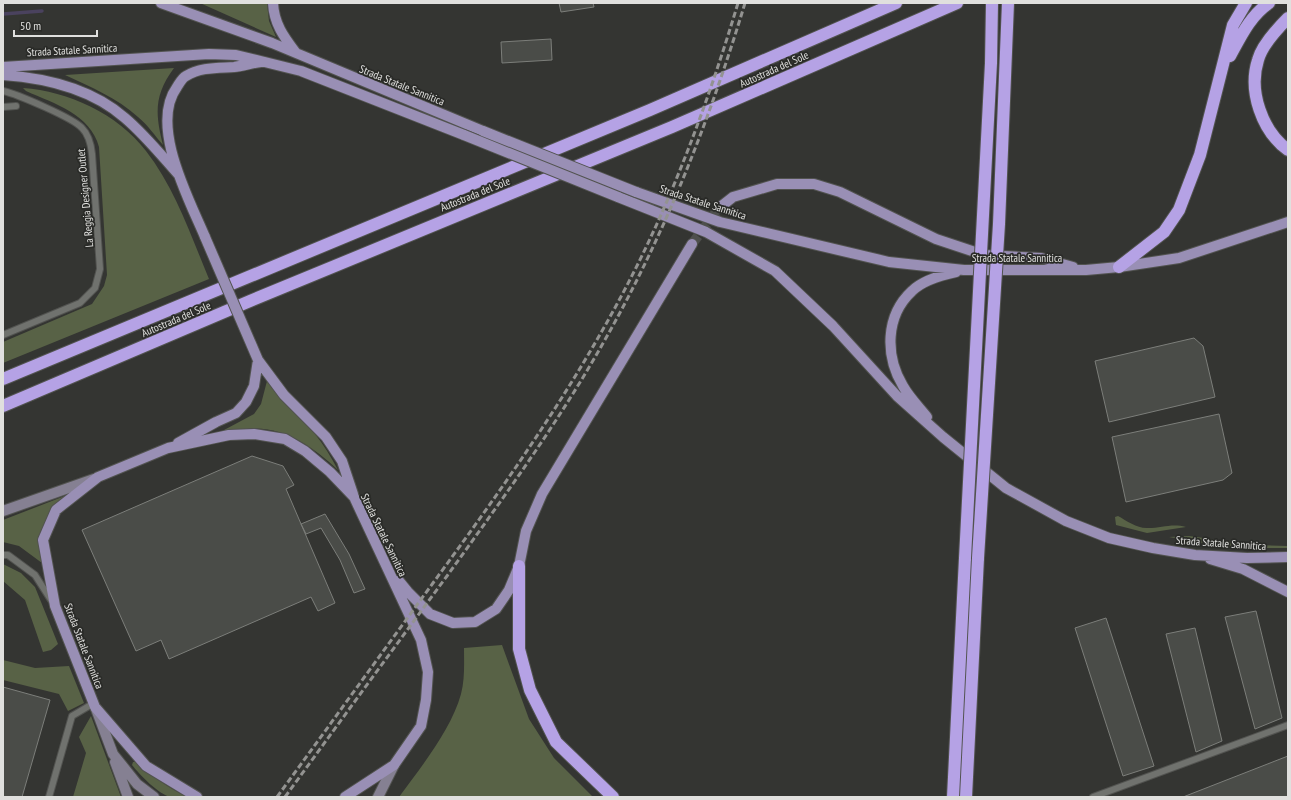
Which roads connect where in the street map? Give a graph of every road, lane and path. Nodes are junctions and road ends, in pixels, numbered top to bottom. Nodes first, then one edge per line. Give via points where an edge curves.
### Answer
1 (161, 3) edge
2 (273, 3) edge
3 (896, 3) edge
4 (956, 3) edge
5 (992, 3) edge
6 (1008, 3) edge
7 (1246, 3) edge
8 (1269, 3) edge
9 (1288, 18) edge
10 (1288, 31) edge
11 (1274, 36) junction
12 (297, 54) junction
13 (261, 62) junction
14 (3, 67) edge
15 (1222, 72) junction
16 (3, 75) edge
17 (3, 91) edge
18 (16, 106) dead end
19 (3, 107) edge
20 (1288, 150) edge
21 (179, 176) junction
22 (718, 208) tunnel mouth
23 (1288, 222) edge
24 (692, 244) tunnel mouth
25 (1119, 267) junction
26 (964, 270) junction
27 (1086, 270) junction
28 (3, 335) edge
29 (258, 360) junction
30 (3, 379) edge
31 (3, 406) edge
32 (944, 437) junction
33 (168, 448) junction
34 (98, 477) junction
35 (354, 497) junction
36 (3, 511) edge
37 (381, 554) junction
38 (3, 555) edge
39 (1195, 555) junction
40 (1288, 557) edge
41 (519, 566) junction
42 (1288, 592) edge
43 (55, 606) junction
44 (95, 705) junction
45 (1288, 725) edge
46 (112, 754) junction
47 (394, 765) junction
48 (49, 797) edge
49 (128, 797) edge
50 (154, 797) edge
51 (197, 797) edge
52 (345, 797) edge
53 (378, 797) edge
54 (613, 797) edge
55 (953, 797) edge
56 (966, 797) edge
57 (1093, 797) edge

1 - 12 main road, Strada Statale Sannitica
2 - 12 main road via 280,33
3 - 30 highway, Autostrada del Sole via 650,110
4 - 31 highway, Autostrada del Sole via 672,127
5 - 55 highway, bridge
6 - 56 highway, bridge via 999,224
7 - 15 highway via 1233,25
8 - 15 highway via 1261,8 1245,28
9 - 11 highway
10 - 11 highway
11 - 20 highway via 1258,59 1254,76 1256,94 1260,112 1269,131
12 - 26 main road, Strada Statale Sannitica, bridge via 636,192 720,222 889,262
13 - 14 main road, Strada Statale Sannitica via 248,57 221,54
13 - 21 main road, Strada Statale Sannitica via 198,70 185,76 171,95 167,115
13 - 32 main road, Strada Statale Sannitica, bridge via 301,71 706,232 775,271 832,326 897,396
15 - 25 highway via 1200,155 1178,210 1164,232
16 - 21 main road, Strada Statale Sannitica via 52,82 89,95 124,117
17 - 28 lane, La Reggia Designer Outlet via 74,121 82,128 91,144 100,269 95,288 80,303
18 - 19 lane
21 - 29 main road, Strada Statale Sannitica, bridge
22 - 27 main road via 733,197 777,184 814,184 840,192 936,239 984,255 1041,258
23 - 25 main road, Strada Statale Sannitica via 1179,258
24 - 41 main road via 542,494 526,531
25 - 27 main road, Strada Statale Sannitica
26 - 27 main road, Strada Statale Sannitica
26 - 32 main road via 944,274 912,291 896,313 889,345 891,359 903,386
29 - 33 main road, Strada Statale Sannitica via 254,386 246,402 236,413
29 - 35 main road via 284,395 326,437 342,461
32 - 39 main road, Strada Statale Sannitica via 1006,488 1066,521 1109,538
33 - 34 main road, Strada Statale Sannitica
33 - 35 main road, Strada Statale Sannitica via 229,435 254,434 285,439 305,451 330,472
34 - 36 street
34 - 43 main road, Strada Statale Sannitica via 56,510 43,540
35 - 37 main road, Strada Statale Sannitica
37 - 41 main road via 408,592 430,614 453,623 474,622 496,609 509,590
37 - 47 main road, Strada Statale Sannitica via 421,640 428,672 421,726
38 - 43 lane via 8,555 36,575
39 - 40 main road, Strada Statale Sannitica
39 - 42 main road via 1243,569
41 - 54 highway via 519,649 530,690 556,742
43 - 44 main road, Strada Statale Sannitica
44 - 46 street, Strada Statale Sannitica
44 - 48 lane via 72,716
44 - 51 main road, Strada Statale Sannitica via 146,766
45 - 57 lane
46 - 49 street
46 - 50 street, Strada Statale Sannitica via 137,784
47 - 52 main road
47 - 53 street

